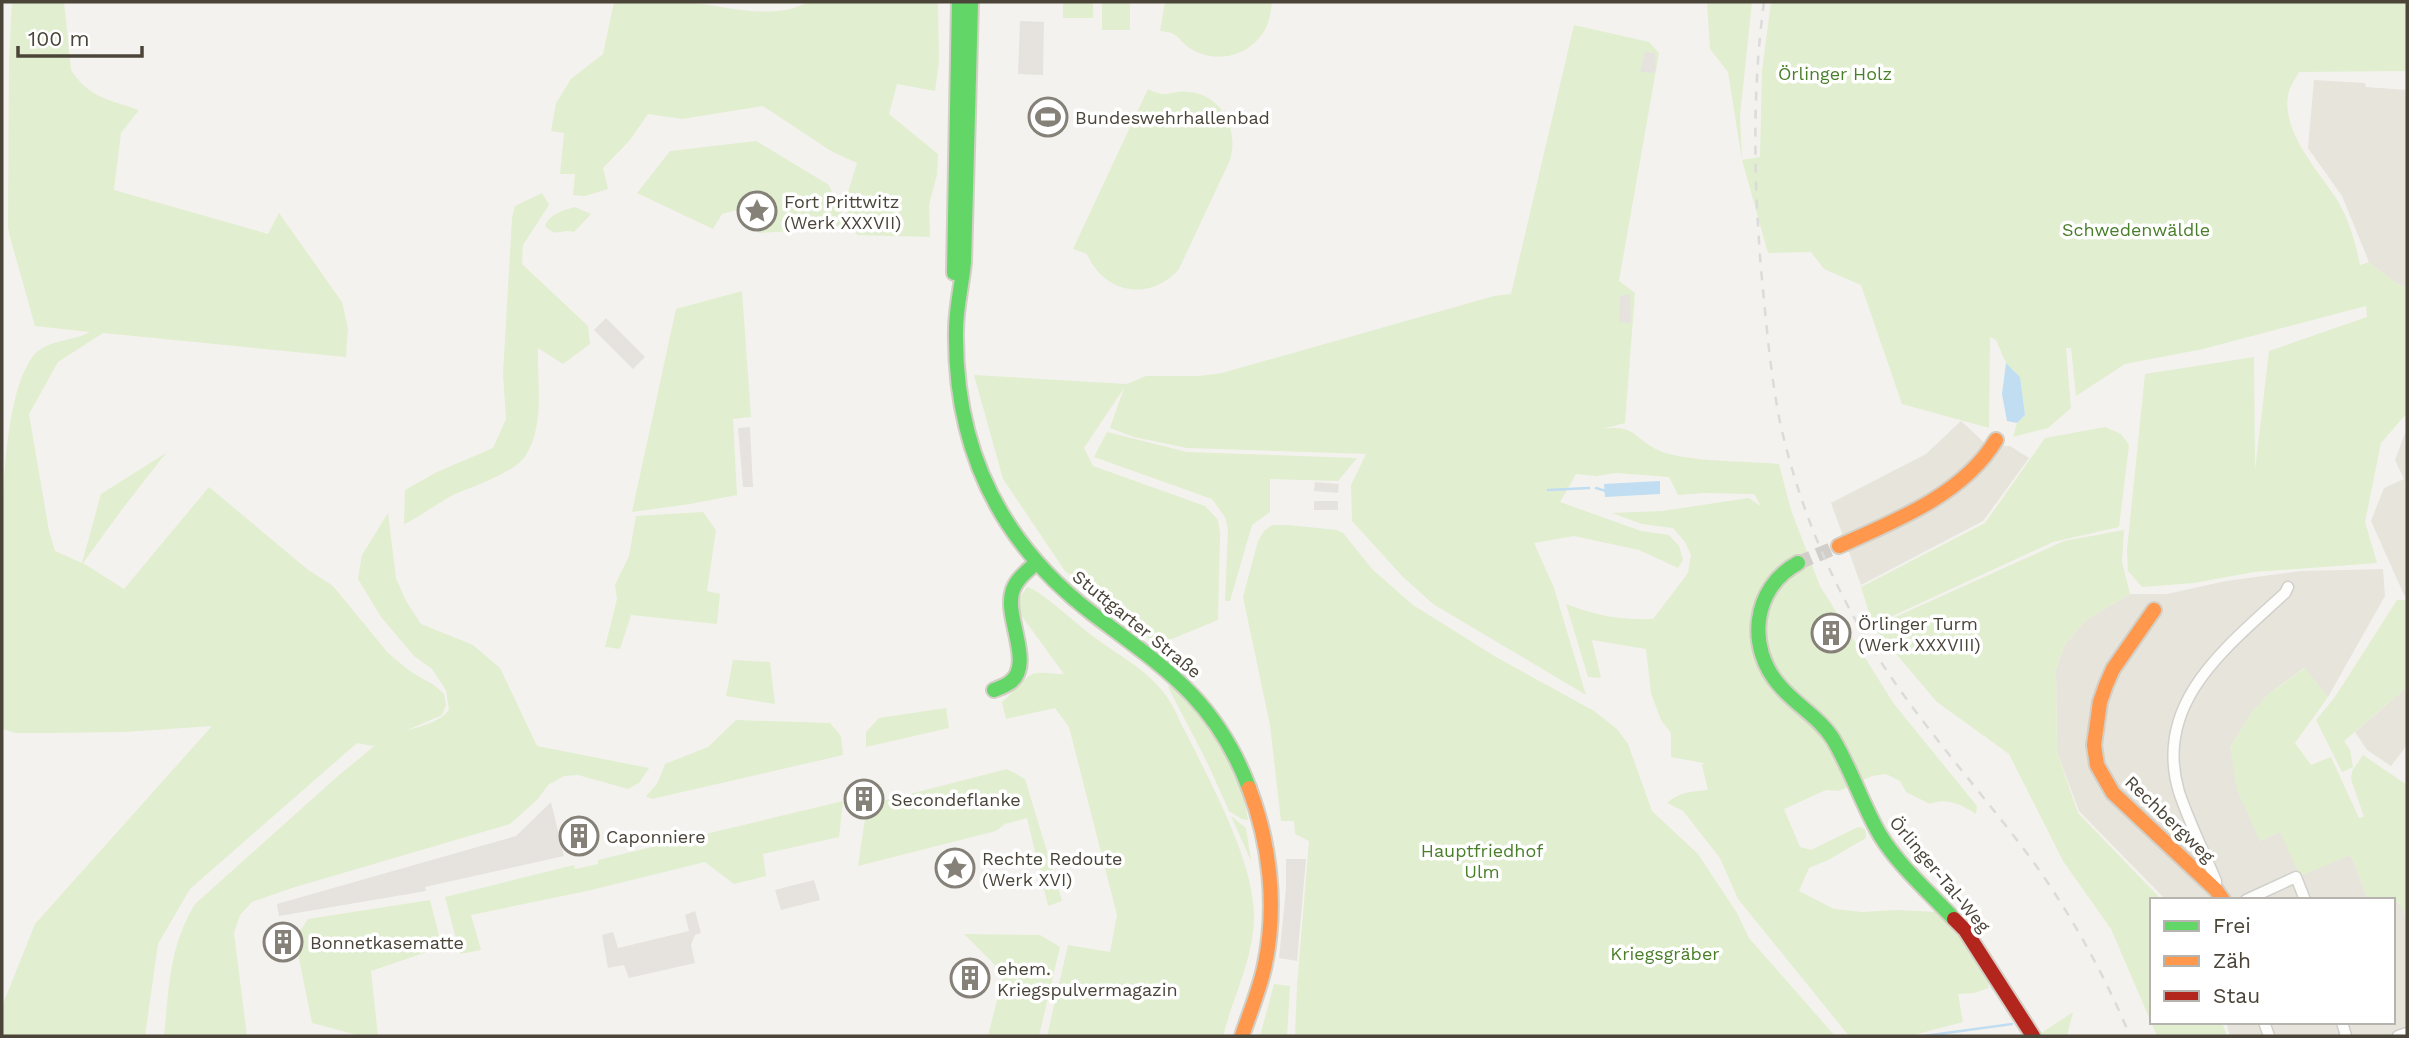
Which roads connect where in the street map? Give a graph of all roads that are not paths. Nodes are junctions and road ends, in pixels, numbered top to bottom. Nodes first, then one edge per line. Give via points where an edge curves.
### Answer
1 (960, 2) edge
2 (971, 2) edge
3 (957, 306) junction
4 (1996, 440) dead end
5 (1839, 547) tunnel mouth
6 (1036, 563) junction
7 (1798, 563) tunnel mouth
8 (2288, 587) dead end
9 (2154, 610) dead end
10 (994, 690) dead end
11 (2220, 895) edge
12 (2250, 898) edge
13 (2304, 898) edge
14 (2407, 1033) edge
15 (1242, 1036) edge
16 (2033, 1036) edge
17 (2398, 1036) edge

1 - 3 main road, Stuttgarter Straße
2 - 3 main road, Stuttgarter Straße via 963,270
3 - 6 main road, Stuttgarter Straße via 957,378 967,433 998,508
4 - 5 main road via 1991,454 1938,495
6 - 10 main road via 1020,578 1011,596 1020,669 1011,682
6 - 15 main road, Stuttgarter Straße via 1187,688 1239,762 1266,850 1271,912 1266,961
7 - 16 main road, Örlinger-Tal-Weg via 1779,574 1766,591 1759,613 1759,642 1772,676 1832,738 1881,836 1965,930
8 - 11 street via 2212,662 2181,711 2175,740 2178,785
9 - 11 main road, Rechbergweg via 2106,685 2094,745 2097,765 2113,793
12 - 13 street via 2296,877
14 - 17 street

